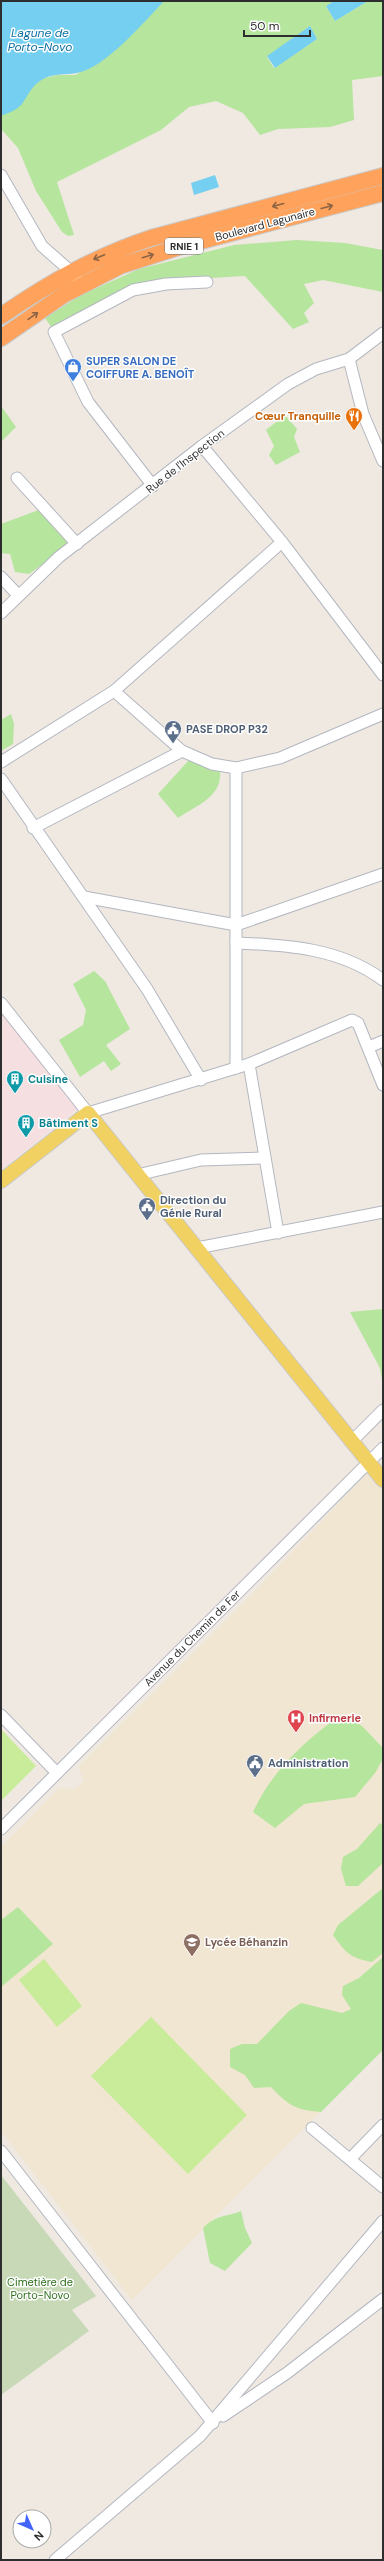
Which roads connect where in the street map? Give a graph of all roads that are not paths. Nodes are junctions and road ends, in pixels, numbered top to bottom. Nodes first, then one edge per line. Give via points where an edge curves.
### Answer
1 (1, 175) edge
2 (383, 176) edge
3 (383, 193) edge
4 (72, 270) junction
5 (207, 282) dead end
6 (80, 285) junction
7 (1, 316) edge
8 (383, 333) edge
9 (1, 338) edge
10 (349, 359) junction
11 (202, 446) junction
12 (383, 461) edge
13 (17, 478) dead end
14 (153, 486) junction
15 (282, 542) junction
16 (77, 544) junction
17 (1, 577) edge
18 (18, 595) junction
19 (1, 613) edge
20 (383, 675) edge
21 (114, 691) junction
22 (383, 714) edge
23 (182, 752) junction
24 (1, 762) edge
25 (236, 768) junction
26 (1, 780) edge
27 (33, 828) junction
28 (383, 874) edge
29 (84, 897) junction
30 (236, 925) junction
31 (236, 943) junction
32 (383, 980) edge
33 (1, 1003) edge
34 (383, 1041) edge
35 (369, 1047) junction
36 (248, 1064) junction
37 (236, 1068) junction
38 (201, 1080) junction
39 (383, 1085) edge
40 (88, 1113) junction
41 (265, 1158) junction
42 (137, 1175) junction
43 (1, 1181) edge
44 (383, 1212) edge
45 (278, 1233) junction
46 (197, 1248) junction
47 (383, 1410) edge
48 (352, 1441) junction
49 (383, 1448) edge
50 (368, 1462) junction
51 (383, 1480) edge
52 (1, 1715) edge
53 (57, 1773) junction
54 (1, 1829) edge
55 (383, 2125) edge
56 (312, 2128) dead end
57 (1, 2150) edge
58 (350, 2159) junction
59 (383, 2187) edge
60 (383, 2221) edge
61 (383, 2300) edge
62 (213, 2423) junction
63 (56, 2560) edge

1 - 4 street via 42,246 60,263
2 -> 4 highway, Boulevard Lagunaire / RNIE 1 via 145,240 114,250
6 -> 3 highway, Boulevard Lagunaire / RNIE 1 via 141,258
4 - 6 street
4 - 7 highway, Boulevard Lagunaire / RNIE 1
5 - 14 street via 166,284 132,290 54,332 88,402
9 -> 6 highway, Boulevard Lagunaire / RNIE 1
8 - 10 street, Rue de l'Inspection
10 - 11 street, Rue de l'Inspection via 316,369 288,384
10 - 12 street via 363,414
11 - 14 street, Rue de l'Inspection
11 - 15 street
13 - 16 street
14 - 16 street, Rue de l'Inspection
15 - 20 street
15 - 21 street
16 - 18 street, Rue de l'Inspection
17 - 18 street
18 - 19 street, Rue de l'Inspection
21 - 23 street
21 - 24 street via 94,706
22 - 25 street via 280,758
23 - 25 street via 212,764
23 - 27 street
25 - 30 street
26 - 27 street
27 - 29 street
28 - 30 street
29 - 30 street
29 - 38 street via 147,989
30 - 31 street
31 - 32 street via 282,944 308,948 339,957 373,972
31 - 37 street
33 - 40 street
34 - 35 street
35 - 36 street via 358,1023 352,1020
35 - 39 street
36 - 37 street
36 - 41 street
37 - 38 street
38 - 40 street
40 - 42 main road
40 - 43 main road
41 - 42 street via 201,1160
41 - 45 street
42 - 46 main road
44 - 45 street
45 - 46 street
46 - 48 main road
47 - 48 street
48 - 50 main road
49 - 50 street, Avenue du Chemin de Fer
50 - 51 main road
50 - 53 street, Avenue du Chemin de Fer
52 - 53 street
53 - 54 street, Avenue du Chemin de Fer
55 - 58 street
56 - 58 street
57 - 62 street
58 - 59 street
60 - 62 street
61 - 62 street via 287,2373
62 - 63 street

